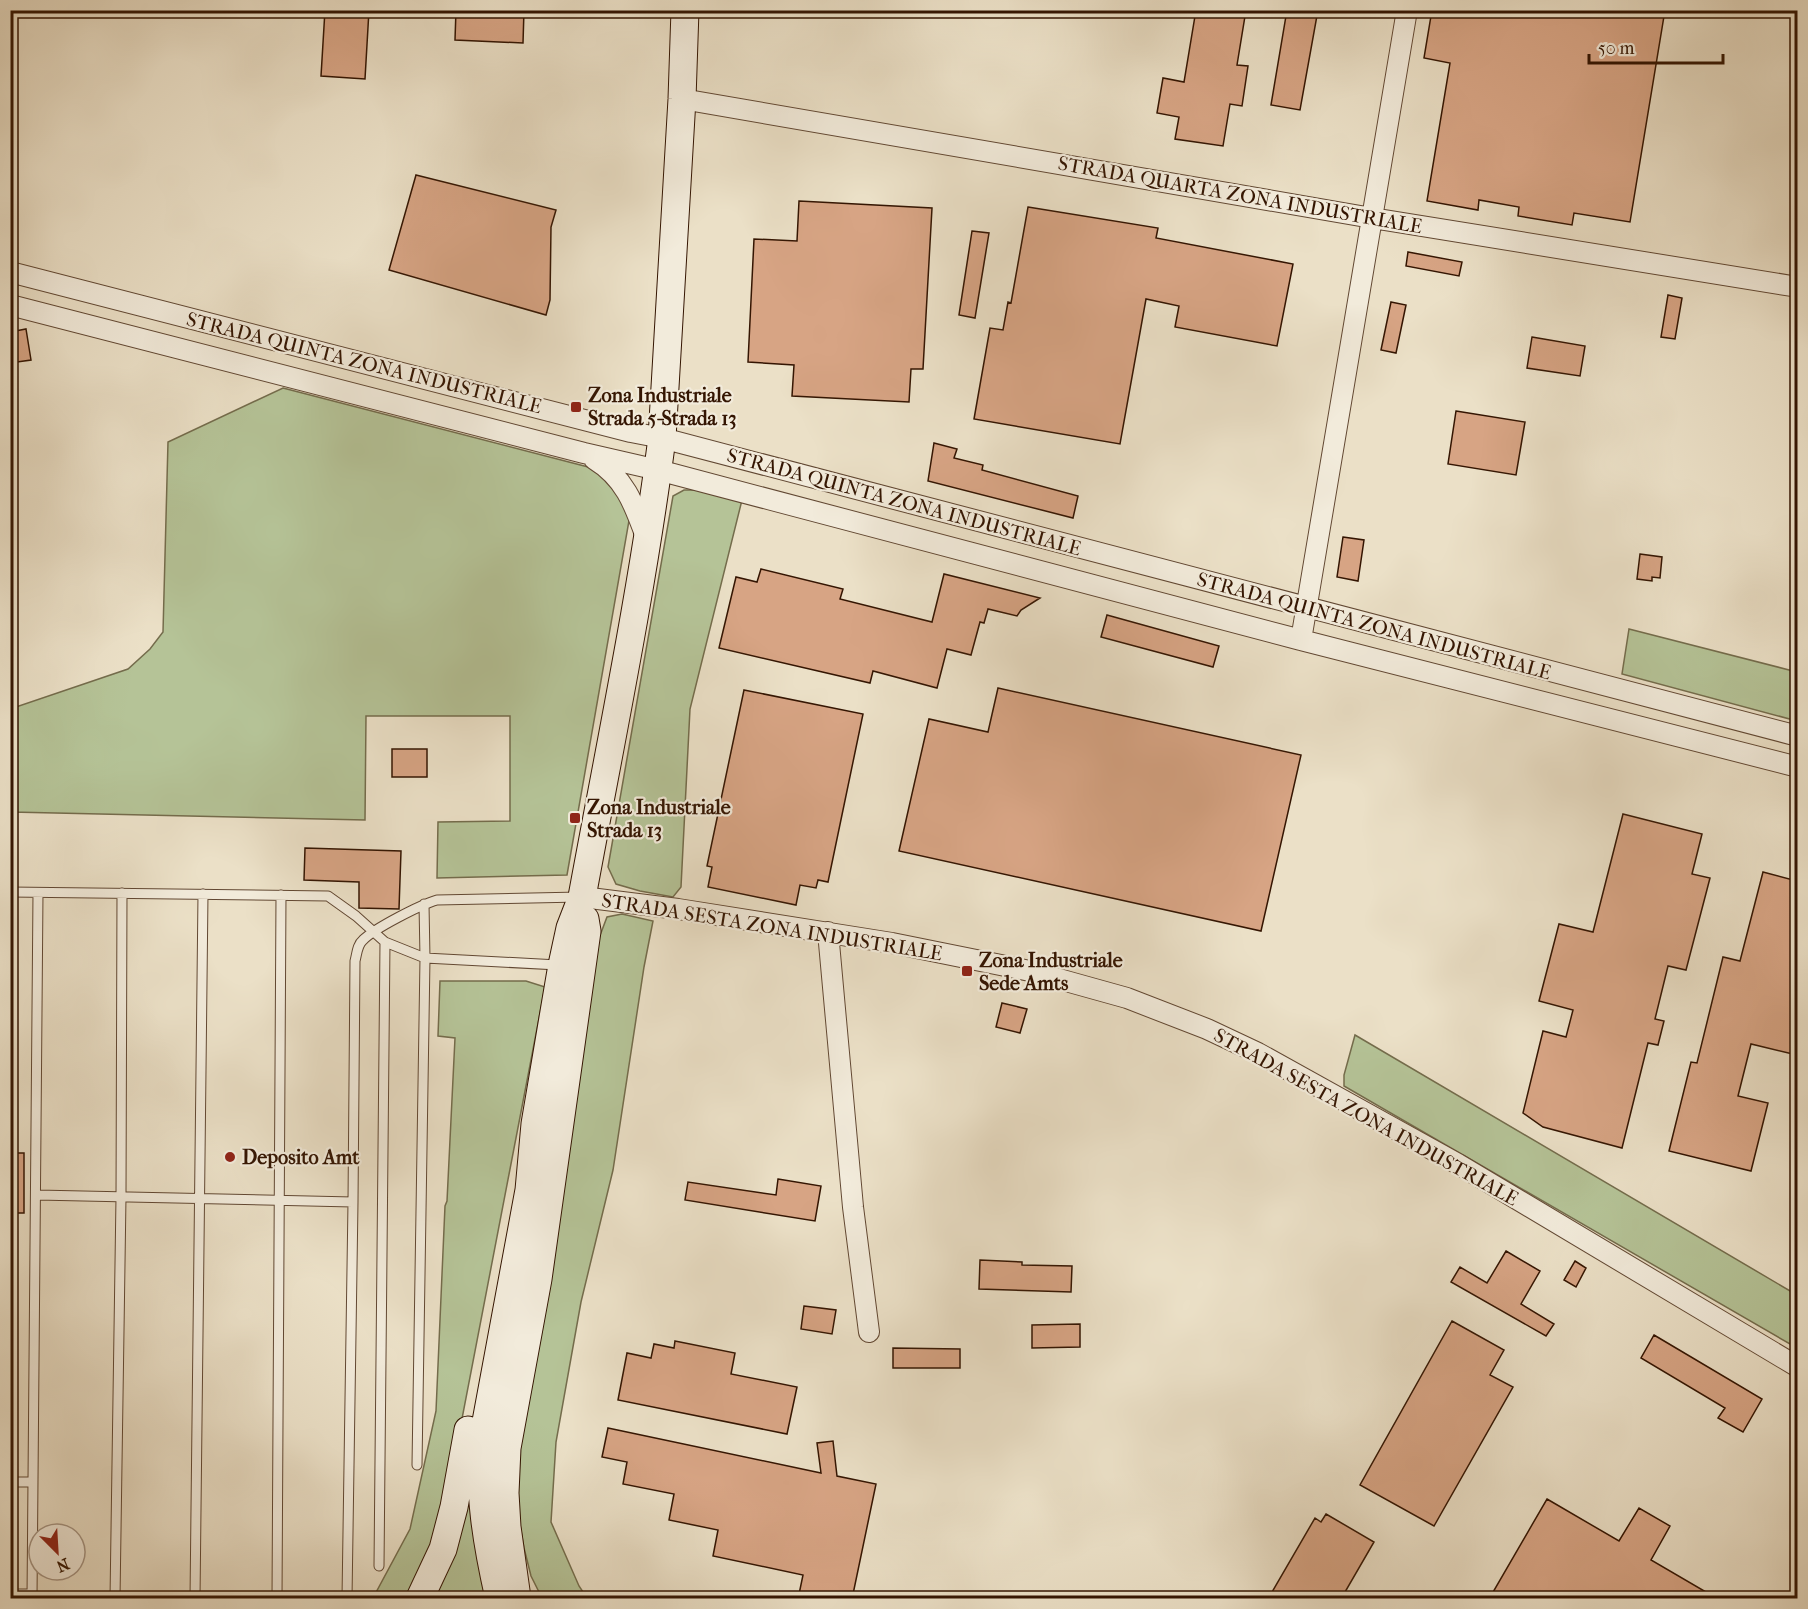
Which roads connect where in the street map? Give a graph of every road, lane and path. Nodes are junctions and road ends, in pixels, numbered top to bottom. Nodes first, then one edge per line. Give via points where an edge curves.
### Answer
1 (685, 10) edge
2 (1407, 10) edge
3 (682, 99) junction
4 (1372, 218) junction
5 (10, 272) edge
6 (1797, 287) edge
7 (10, 305) edge
8 (662, 438) junction
9 (584, 453) junction
10 (658, 470) junction
11 (647, 538) junction
12 (1306, 608) junction
13 (1426, 639) junction
14 (1300, 640) junction
15 (1418, 670) junction
16 (1797, 736) edge
17 (1797, 767) edge
18 (10, 892) edge
19 (38, 892) junction
20 (122, 894) junction
21 (203, 894) junction
22 (281, 895) junction
23 (582, 897) junction
24 (424, 904) junction
25 (373, 932) junction
26 (828, 933) junction
27 (385, 942) junction
28 (425, 958) junction
29 (562, 965) junction
30 (535, 1124) junction
31 (37, 1195) junction
32 (121, 1197) junction
33 (200, 1199) junction
34 (279, 1200) junction
35 (354, 1202) junction
36 (869, 1332) dead end
37 (1797, 1367) edge
38 (417, 1465) dead end
39 (10, 1482) edge
40 (33, 1482) junction
41 (507, 1527) junction
42 (379, 1566) dead end
43 (10, 1594) edge
44 (32, 1596) edge
45 (115, 1599) edge
46 (195, 1599) edge
47 (277, 1599) edge
48 (347, 1599) edge
49 (420, 1599) edge
50 (498, 1599) edge
51 (517, 1599) edge
52 (536, 1599) edge

1 - 3 main road
2 - 4 street
3 - 4 street, STRADA QUARTA ZONA INDUSTRIALE
3 - 8 main road
4 - 6 street, STRADA QUARTA ZONA INDUSTRIALE
4 - 12 street
5 - 8 street, STRADA QUINTA ZONA INDUSTRIALE
7 - 9 street, STRADA QUINTA ZONA INDUSTRIALE
8 - 10 main road
8 - 12 street, STRADA QUINTA ZONA INDUSTRIALE
9 - 10 street, STRADA QUINTA ZONA INDUSTRIALE
9 - 11 street via 617,477
10 - 11 main road
10 - 14 street, STRADA QUINTA ZONA INDUSTRIALE
11 - 23 main road
12 - 13 street, STRADA QUINTA ZONA INDUSTRIALE
12 - 14 street
13 - 15 street
13 - 16 street, STRADA QUINTA ZONA INDUSTRIALE
14 - 15 street, STRADA QUINTA ZONA INDUSTRIALE
15 - 17 street, STRADA QUINTA ZONA INDUSTRIALE
18 - 19 lane
19 - 20 lane
19 - 31 lane
20 - 21 lane
20 - 32 lane
21 - 22 lane
21 - 33 lane
22 - 25 lane via 328,896
22 - 34 lane
23 - 24 lane via 437,900
23 - 26 street, STRADA SESTA ZONA INDUSTRIALE
23 - 29 main road via 570,927
23 - 41 main road via 587,931 538,1279 507,1448
24 - 25 lane
24 - 28 lane
25 - 27 lane
25 - 35 lane via 361,941 355,961
26 - 36 street via 853,1207
26 - 37 street, STRADA SESTA ZONA INDUSTRIALE via 1030,971 1126,999 1207,1029 1258,1053 1458,1164
27 - 28 lane
27 - 42 lane
28 - 29 lane
28 - 38 lane
29 - 30 main road
30 - 49 main road via 514,1199 454,1508 442,1549
30 - 50 main road via 530,1190 481,1463 485,1525
31 - 32 lane
31 - 40 lane
32 - 33 lane
32 - 45 lane
33 - 34 lane
33 - 46 lane
34 - 35 lane
34 - 47 lane
35 - 48 lane
39 - 40 lane
40 - 44 lane
41 - 51 main road
41 - 52 main road
43 - 44 lane

